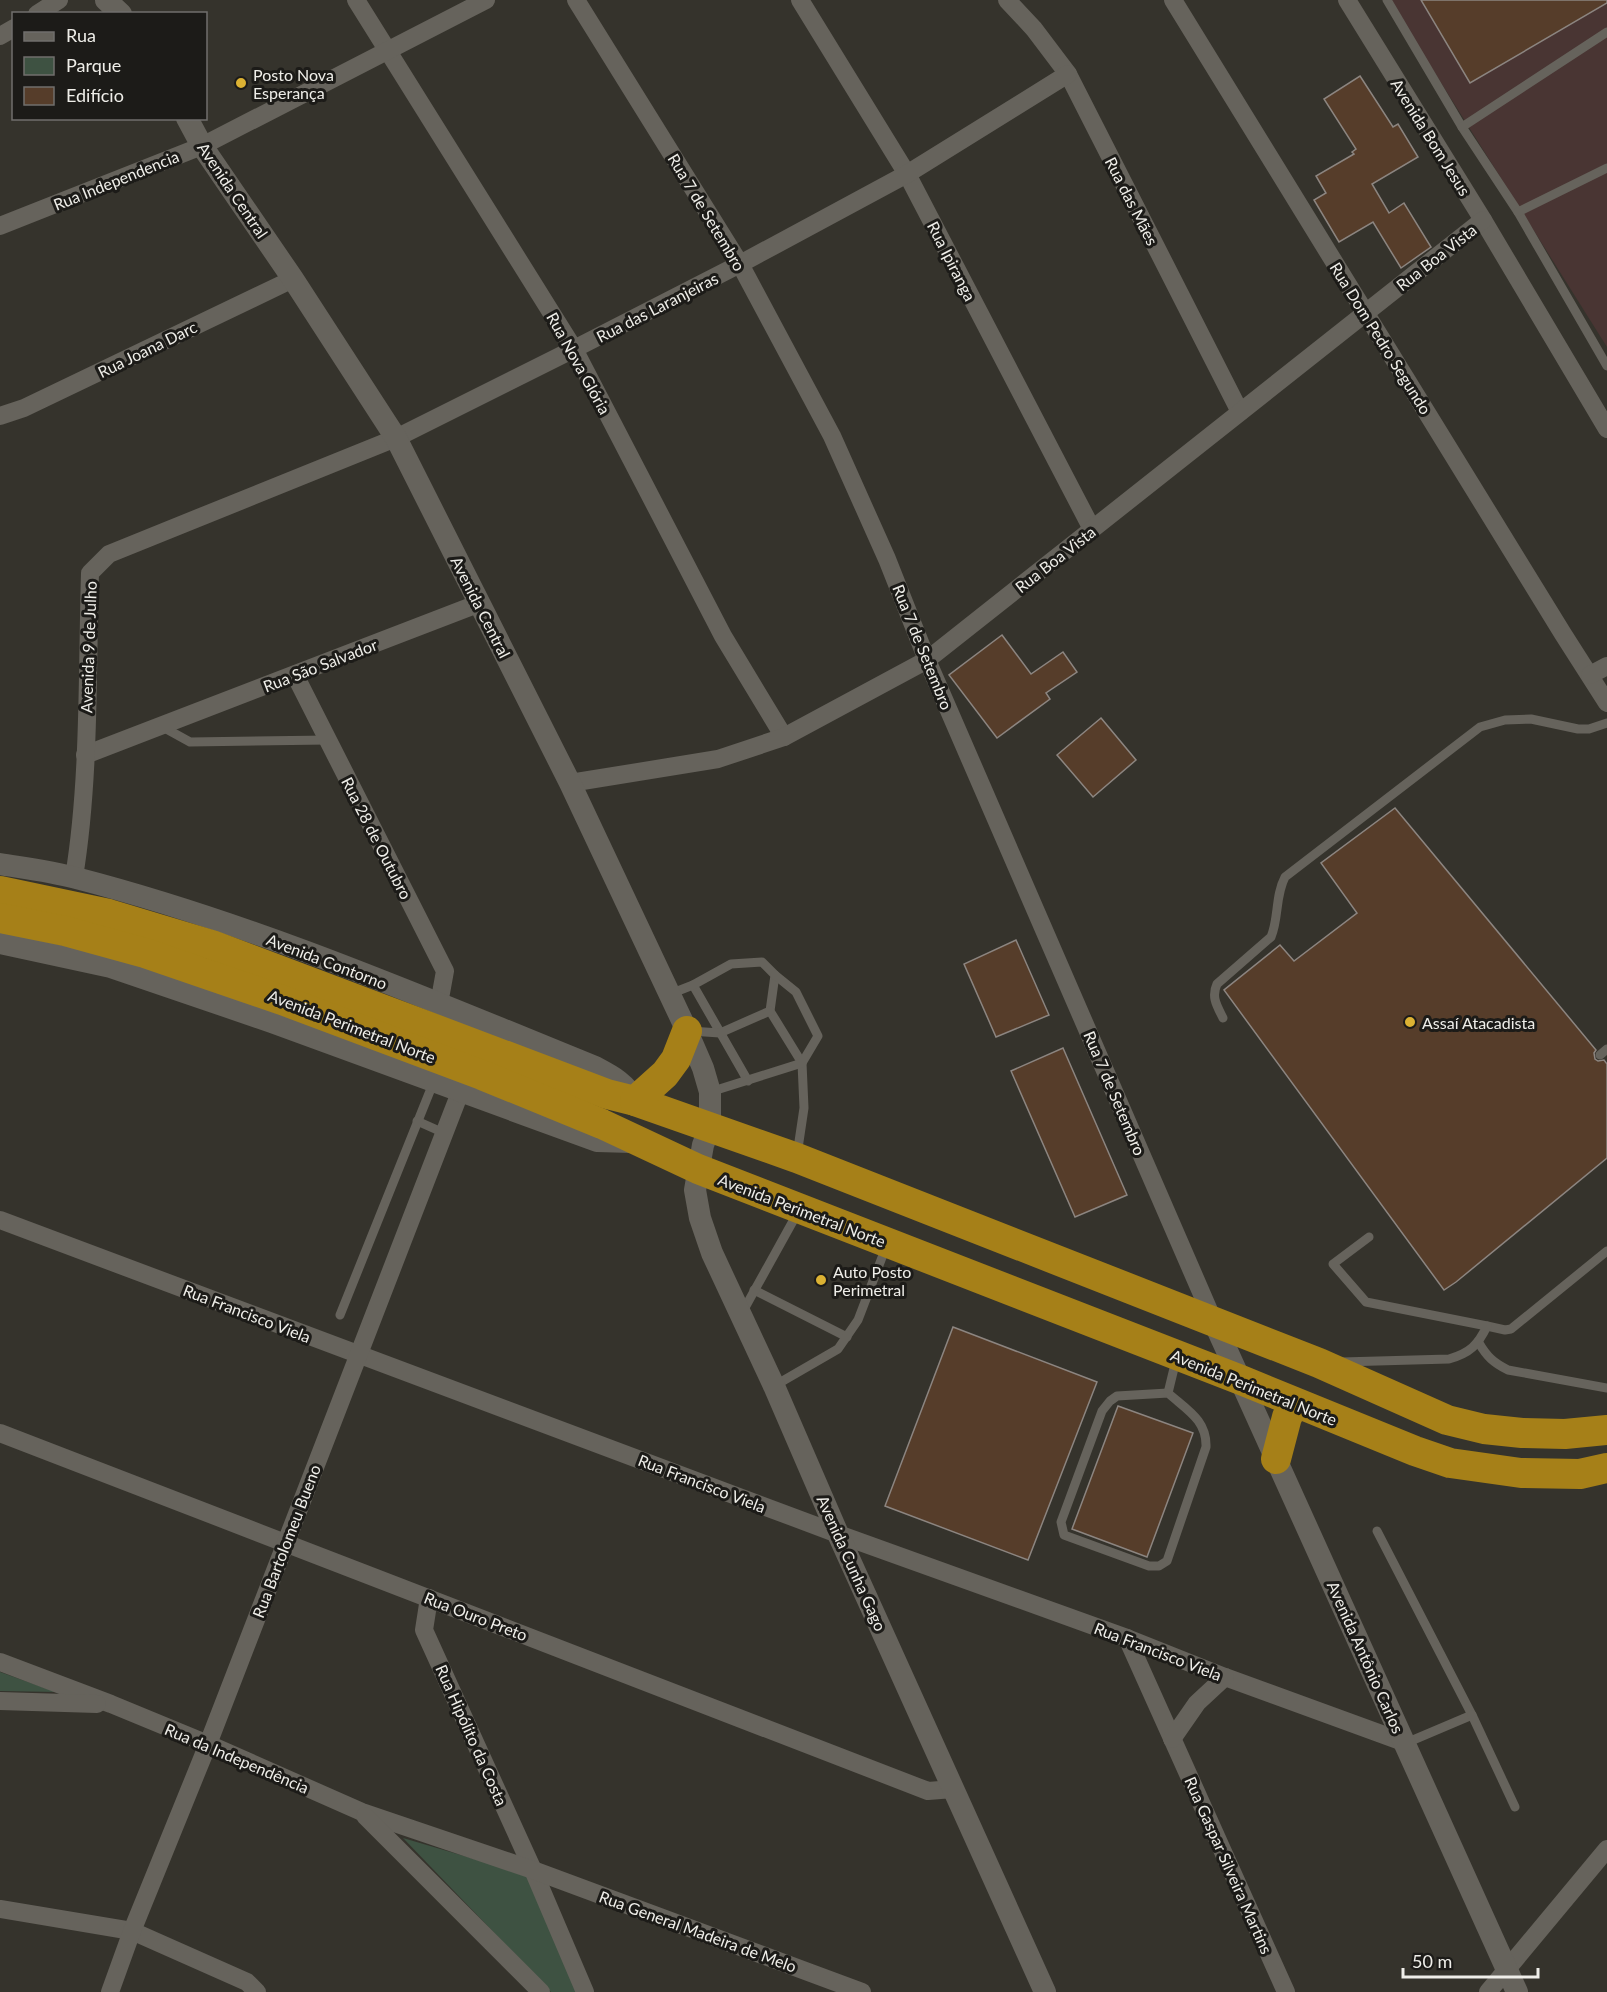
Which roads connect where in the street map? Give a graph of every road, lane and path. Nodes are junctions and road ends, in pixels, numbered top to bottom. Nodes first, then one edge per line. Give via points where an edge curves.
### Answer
1 (59, 0) edge
2 (106, 0) edge
3 (356, 0) edge
4 (486, 0) edge
5 (576, 0) edge
6 (800, 0) edge
7 (1007, 0) edge
8 (1173, 0) edge
9 (1347, 0) edge
10 (1387, 0) edge
11 (40, 12) edge
12 (119, 12) edge
13 (1607, 32) edge
14 (387, 51) junction
15 (1068, 74) junction
16 (188, 120) edge
17 (1462, 128) junction
18 (202, 146) junction
19 (1607, 168) edge
20 (907, 174) junction
21 (1518, 212) junction
22 (1483, 220) junction
23 (0, 226) edge
24 (740, 264) junction
25 (293, 279) junction
26 (1366, 312) junction
27 (574, 349) junction
28 (1607, 366) edge
29 (1240, 412) junction
30 (0, 416) edge
31 (1607, 429) edge
32 (396, 438) junction
33 (1092, 530) junction
34 (480, 603) junction
35 (927, 660) junction
36 (1607, 666) edge
37 (295, 675) junction
38 (1590, 675) junction
39 (1607, 703) edge
40 (1607, 723) edge
41 (161, 726) junction
42 (784, 737) junction
43 (328, 740) junction
44 (85, 755) junction
45 (570, 783) junction
46 (0, 864) edge
47 (74, 877) junction
48 (0, 891) edge
49 (0, 918) edge
50 (0, 943) edge
51 (775, 975) junction
52 (693, 985) junction
53 (670, 994) junction
54 (439, 1004) junction
55 (770, 1011) junction
56 (1223, 1018) dead end
57 (687, 1031) junction
58 (720, 1033) junction
59 (802, 1063) junction
60 (434, 1080) junction
61 (748, 1081) junction
62 (461, 1090) junction
63 (710, 1092) junction
64 (636, 1101) junction
65 (417, 1121) junction
66 (710, 1127) junction
67 (444, 1133) junction
68 (638, 1142) junction
69 (797, 1158) junction
70 (698, 1169) junction
71 (800, 1209) junction
72 (0, 1220) edge
73 (1369, 1237) dead end
74 (887, 1243) junction
75 (1607, 1251) edge
76 (754, 1290) junction
77 (340, 1315) dead end
78 (741, 1315) junction
79 (1214, 1322) junction
80 (1487, 1326) junction
81 (847, 1337) junction
82 (1479, 1343) junction
83 (357, 1354) junction
84 (1177, 1356) junction
85 (1319, 1363) junction
86 (1241, 1380) junction
87 (774, 1386) junction
88 (1607, 1388) edge
89 (1168, 1393) junction
90 (1295, 1403) junction
91 (1607, 1430) edge
92 (0, 1433) edge
93 (1276, 1459) junction
94 (1607, 1468) edge
95 (1377, 1531) dead end
96 (838, 1534) junction
97 (285, 1543) junction
98 (429, 1598) junction
99 (1127, 1638) junction
100 (0, 1662) edge
101 (1225, 1677) junction
102 (0, 1701) edge
103 (111, 1704) junction
104 (1472, 1715) junction
105 (1172, 1739) junction
106 (1406, 1743) junction
107 (208, 1744) junction
108 (954, 1789) junction
109 (1515, 1808) dead end
110 (362, 1812) junction
111 (1607, 1849) edge
112 (533, 1870) junction
113 (0, 1909) edge
114 (132, 1930) junction
115 (1507, 1969) junction
116 (110, 1992) edge
117 (256, 1992) edge
118 (541, 1992) edge
119 (585, 1992) edge
120 (862, 1992) edge
121 (1045, 1992) edge
122 (1286, 1992) edge
123 (1488, 1992) edge
124 (1517, 1992) edge

1 - 11 street
2 - 12 street
3 - 14 street, Rua Nova Glória
4 - 14 street, Rua Independencia
5 - 24 street, Rua 7 de Setembro
6 - 20 street, Rua Ipiranga
7 - 15 street, Rua das Mães
8 - 26 street, Rua Dom Pedro Segundo
9 - 22 street, Avenida Bom Jesus
10 - 17 lane
13 - 17 lane
14 - 18 street, Rua Independencia
14 - 27 street, Rua Nova Glória
15 - 20 street, Rua das Laranjeiras
15 - 29 street, Rua das Mães
16 - 18 street, Avenida Central
17 - 21 lane
18 - 23 street, Rua Independencia
18 - 25 street, Avenida Central
19 - 21 lane
20 - 24 street, Rua das Laranjeiras
20 - 33 street, Rua Ipiranga
21 - 28 lane
22 - 26 street, Rua Boa Vista
22 - 31 street, Avenida Bom Jesus
24 - 27 street, Rua das Laranjeiras
24 - 35 street, Rua 7 de Setembro via 832,436
25 - 30 street, Rua Joana Darc
25 - 32 street, Avenida Central
26 - 29 street, Rua Boa Vista
26 - 38 street, Rua Dom Pedro Segundo
27 - 32 street, Rua das Laranjeiras
27 - 42 street, Rua Nova Glória via 723,636
29 - 33 street, Rua Boa Vista
32 - 34 street, Avenida Central
32 - 44 street, Avenida 9 de Julho via 109,554 90,573
33 - 35 street, Rua Boa Vista
34 - 37 street, Rua São Salvador
34 - 45 street, Avenida Central
35 - 42 street, Rua Boa Vista
35 - 79 street, Rua 7 de Setembro
36 - 38 street
37 - 41 street, Rua São Salvador
37 - 43 street, Rua 28 de Outubro
38 - 39 street, Rua Dom Pedro Segundo
40 - 56 lane via 1578,729 1532,719 1505,720 1480,727 1285,878 1271,937 1214,990 1213,997
41 - 43 lane via 190,742
41 - 44 street, Rua São Salvador
42 - 45 street, Rua Boa Vista via 718,759
43 - 54 street, Rua 28 de Outubro via 445,971
44 - 47 street, Avenida 9 de Julho
45 - 53 street, Avenida Central
46 - 47 street, Avenida Contorno
47 - 54 street, Avenida Contorno via 185,909
48 - 64 highway, Avenida Perimetral Norte via 109,914 212,945 607,1094
49 - 68 highway, Avenida Perimetral Norte via 145,953 282,1000 482,1075
50 - 60 street via 111,967
51 - 52 lane via 762,962 731,964
51 - 55 lane
51 - 59 lane via 796,992 818,1036
52 - 53 lane
52 - 58 lane
53 - 57 street, Avenida Central
54 - 64 street, Avenida Contorno via 595,1067 619,1080
55 - 58 lane
55 - 59 lane
57 - 58 lane
57 - 63 street, Avenida Central
57 - 64 highway via 676,1059
58 - 61 lane
59 - 61 lane
59 - 69 lane via 804,1108
60 - 62 street
60 - 65 lane
61 - 63 lane
62 - 67 street, Rua Bartolomeu Bueno
62 - 68 street via 597,1141
63 - 66 street, Avenida Central
64 - 66 highway, Avenida Perimetral Norte
65 - 67 lane
65 - 77 lane
66 - 69 highway, Avenida Perimetral Norte
66 - 70 street, Avenida Cunha Gago
67 - 83 street, Rua Bartolomeu Bueno
68 - 70 highway, Avenida Perimetral Norte
69 - 79 highway, Avenida Perimetral Norte
70 - 71 highway, Avenida Perimetral Norte
70 - 78 street, Avenida Cunha Gago via 695,1190 700,1218
71 - 74 highway, Avenida Perimetral Norte
71 - 76 lane
72 - 83 street, Rua Francisco Viela
73 - 80 lane via 1333,1264 1366,1302
74 - 81 lane via 858,1320
74 - 84 highway, Avenida Perimetral Norte
75 - 80 lane via 1511,1329
76 - 78 lane
76 - 81 lane
78 - 87 street, Avenida Cunha Gago
79 - 85 highway, Avenida Perimetral Norte
79 - 86 street, Avenida Antônio Carlos
80 - 82 lane
81 - 87 lane via 838,1349
82 - 85 lane via 1449,1359
82 - 88 lane via 1494,1364 1508,1370
83 - 96 street, Rua Francisco Viela
83 - 97 street, Rua Bartolomeu Bueno
84 - 86 highway, Avenida Perimetral Norte
84 - 89 lane
85 - 91 highway, Avenida Perimetral Norte via 1447,1420 1484,1429 1565,1434
86 - 90 highway, Avenida Perimetral Norte
86 - 93 street, Avenida Antônio Carlos
87 - 96 street, Avenida Cunha Gago
89 - 89 lane via 1203,1425 1207,1437 1167,1561 1149,1566 1064,1534 1061,1522 1102,1412 1110,1401 1117,1396
90 - 93 highway
90 - 94 highway, Avenida Perimetral Norte via 1450,1463 1521,1473 1580,1474
92 - 97 street, Rua Ouro Preto
93 - 106 street, Avenida Antônio Carlos
95 - 104 lane
96 - 99 street, Rua Francisco Viela
96 - 108 street, Avenida Cunha Gago
97 - 98 street, Rua Ouro Preto
97 - 107 street, Rua Bartolomeu Bueno
98 - 108 street, Rua Ouro Preto via 928,1791
98 - 112 street, Rua Hipólito da Costa via 424,1630
99 - 101 street, Rua Francisco Viela
99 - 105 street, Rua Gaspar Silveira Martins
100 - 103 street, Rua da Independência
101 - 105 street via 1197,1704
101 - 106 street, Rua Francisco Viela
102 - 103 street, Rua da Independência
103 - 107 street, Rua da Independência
104 - 106 lane
104 - 109 lane
105 - 122 street, Rua Gaspar Silveira Martins
106 - 115 street, Avenida Antônio Carlos
107 - 110 street, Rua da Independência
107 - 114 street, Rua Bartolomeu Bueno
108 - 121 street, Avenida Cunha Gago
110 - 112 street, Rua da Independência
110 - 118 street, Rua da Independência
111 - 115 street
112 - 119 street
112 - 120 street, Rua General Madeira de Melo
113 - 114 street
114 - 116 street, Rua Bartolomeu Bueno
114 - 117 street via 247,1982
115 - 123 street
115 - 124 street, Avenida Antônio Carlos

